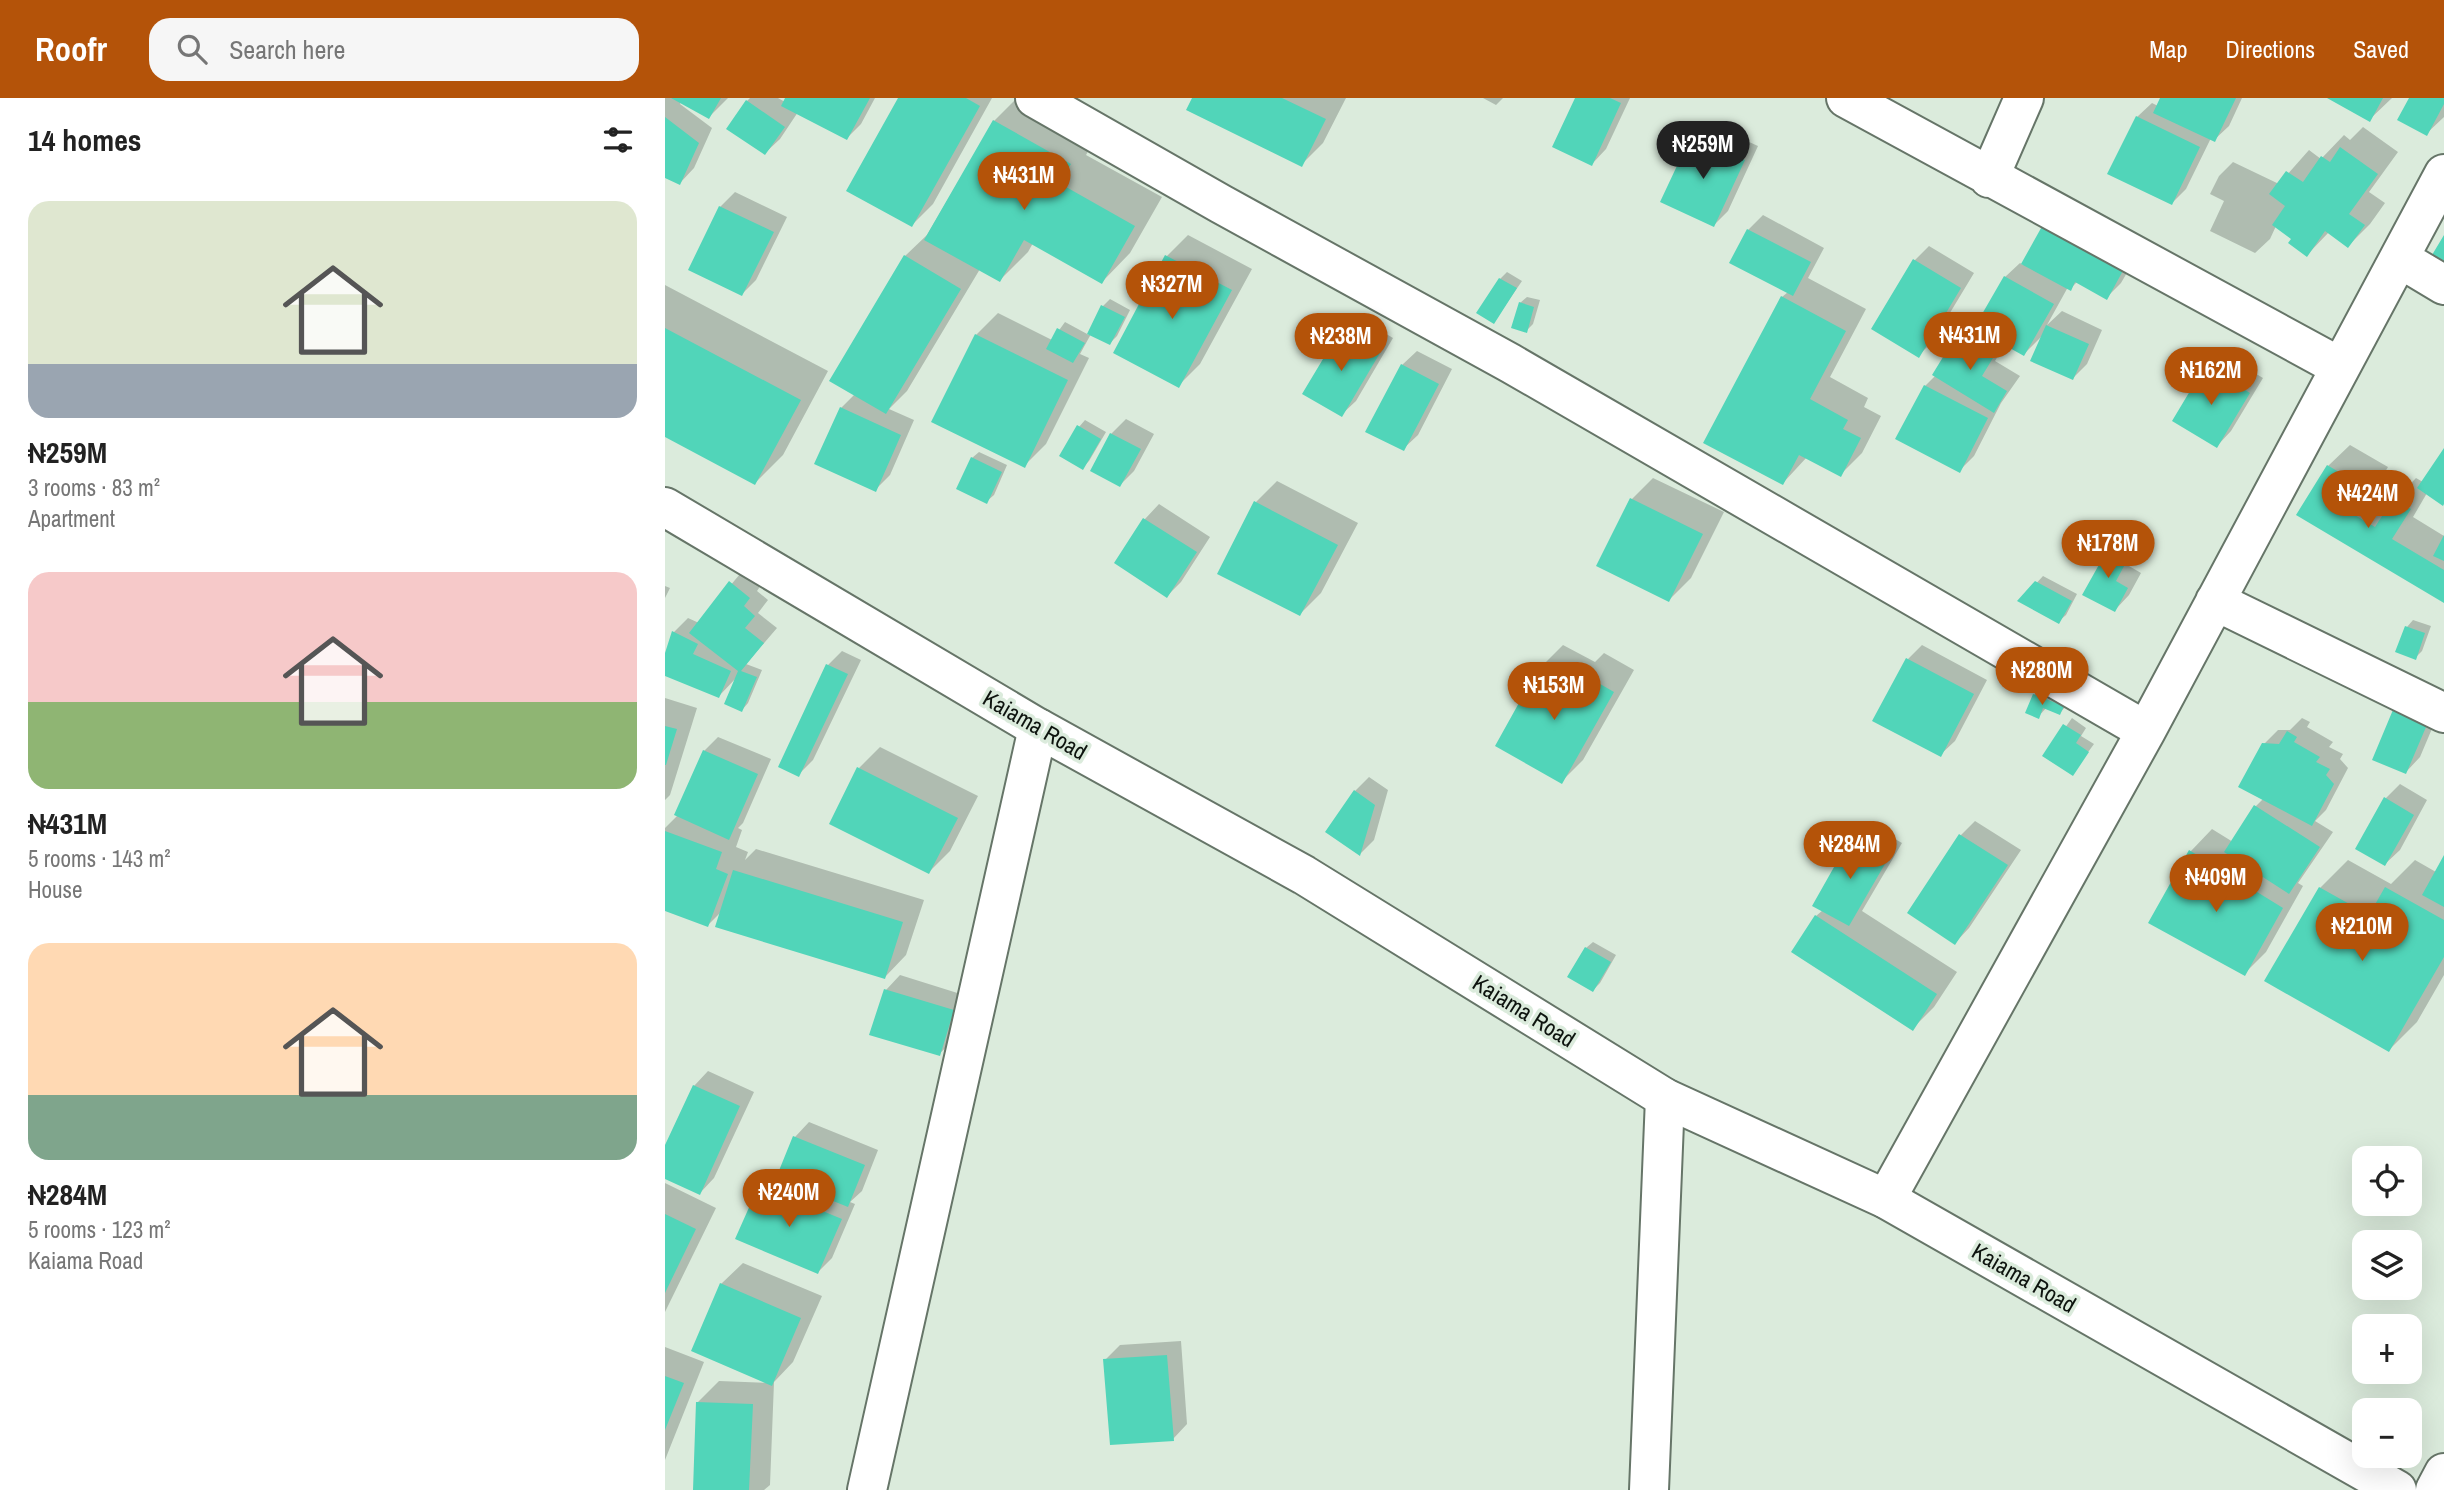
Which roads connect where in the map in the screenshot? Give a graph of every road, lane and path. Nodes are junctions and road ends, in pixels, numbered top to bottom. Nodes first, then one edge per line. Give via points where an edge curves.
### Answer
1 (1035, 98) edge
2 (1846, 98) edge
3 (2024, 98) edge
4 (2444, 174) edge
5 (1989, 178) junction
6 (2399, 258) junction
7 (2444, 285) edge
8 (2340, 368) junction
9 (665, 507) edge
10 (2215, 601) junction
11 (2444, 713) edge
12 (1038, 728) junction
13 (2146, 731) junction
14 (1665, 1098) junction
15 (1885, 1199) junction
16 (2444, 1473) edge
17 (867, 1490) edge
18 (1649, 1490) edge
19 (2397, 1490) edge
20 (2435, 1490) edge

1 - 13 main road via 1522,370
2 - 5 main road
3 - 5 main road
4 - 6 main road
5 - 8 main road
6 - 7 main road
6 - 8 main road
8 - 10 main road
9 - 12 main road, Kaiama Road
10 - 11 main road
10 - 13 main road
12 - 14 main road, Kaiama Road via 1304,875
12 - 17 main road
13 - 15 main road
14 - 15 main road, Kaiama Road
14 - 18 main road
15 - 19 main road, Kaiama Road
16 - 20 main road

